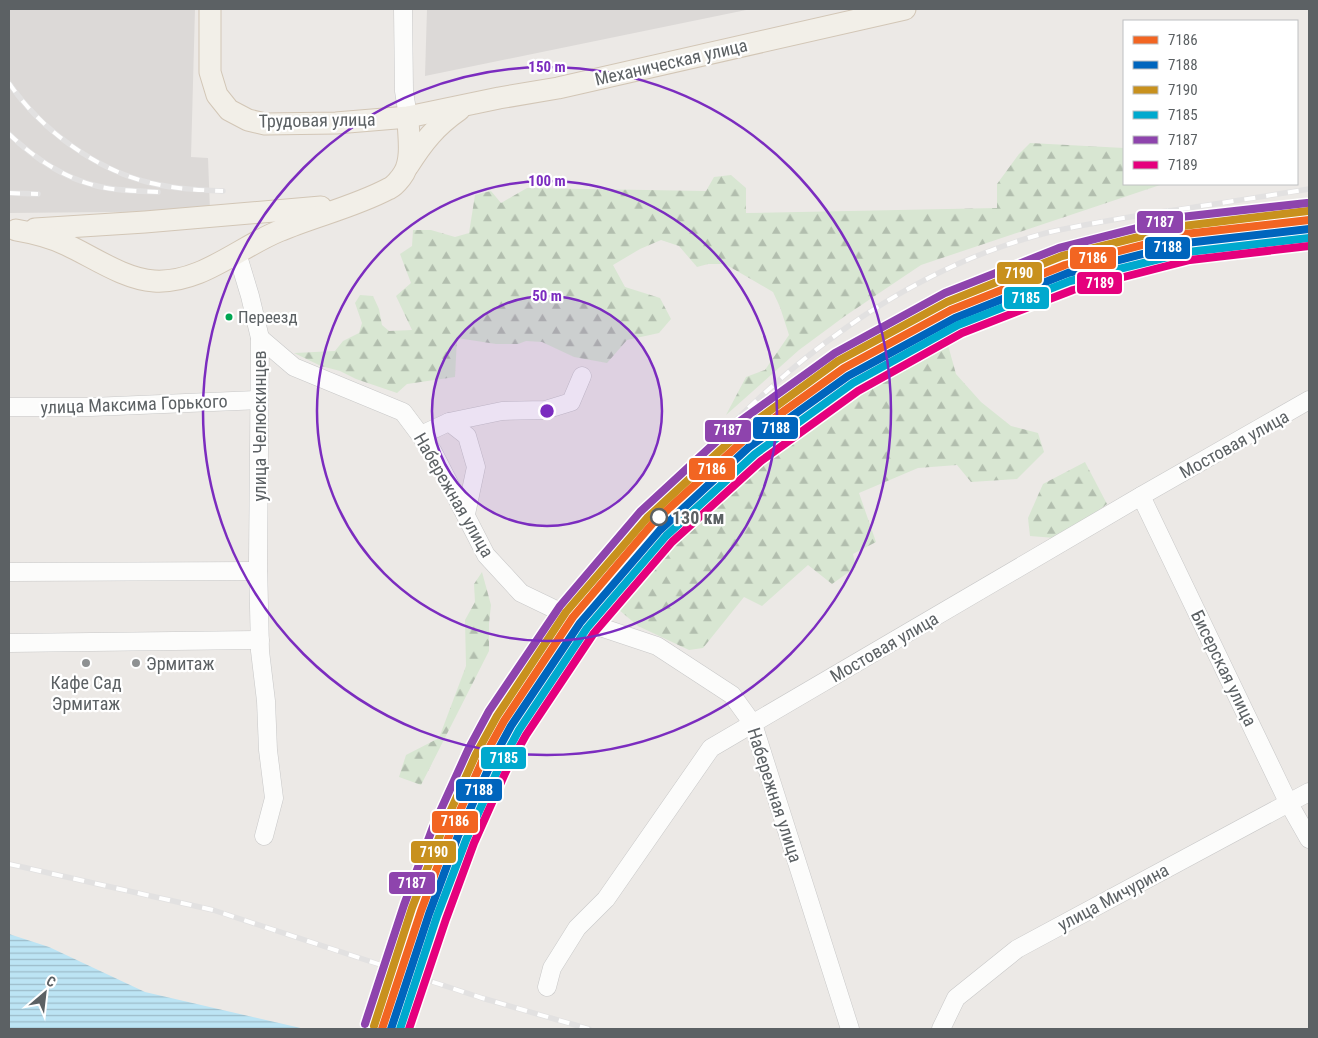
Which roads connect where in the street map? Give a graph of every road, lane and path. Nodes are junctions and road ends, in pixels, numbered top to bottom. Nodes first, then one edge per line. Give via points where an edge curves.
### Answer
1 (210, 9) edge
2 (404, 9) edge
3 (905, 9) edge
4 (464, 106) junction
5 (408, 117) junction
6 (404, 173) junction
7 (363, 200) junction
8 (12, 230) edge
9 (238, 253) junction
10 (260, 338) junction
11 (582, 376) dead end
12 (259, 400) junction
13 (1309, 400) edge
14 (9, 407) edge
15 (449, 422) junction
16 (421, 435) junction
17 (1141, 496) junction
18 (466, 514) junction
19 (258, 571) junction
20 (9, 572) edge
21 (260, 640) junction
22 (9, 643) edge
23 (753, 724) junction
24 (1309, 792) edge
25 (1288, 802) junction
26 (264, 836) dead end
27 (1309, 839) edge
28 (547, 988) dead end
29 (850, 1029) edge
30 (940, 1029) edge

1 - 5 main road, Трудовая улица via 210,72 217,95 229,110 265,124
2 - 5 street via 404,91
3 - 4 main road, Механическая улица via 558,88
4 - 5 main road, Механическая улица
4 - 6 main road via 421,144
5 - 6 main road via 409,158
6 - 7 main road via 390,188
7 - 8 main road via 241,215
7 - 9 main road via 278,231
8 - 9 main road via 52,239 144,280 172,280 188,276
9 - 10 street, улица Челюскинцев
10 - 12 street, улица Челюскинцев
10 - 16 street, Набережная улица via 294,367 403,412
11 - 15 street via 571,402 545,410 502,411
12 - 14 street, улица Максима Горького
12 - 19 street, улица Челюскинцев
13 - 17 street, Мостовая улица
15 - 16 street
15 - 18 street via 467,436 476,467
16 - 18 street, Набережная улица
17 - 23 street, Мостовая улица
17 - 25 street, Бисерская улица
18 - 23 street, Набережная улица via 486,554 521,593 573,618 657,646 732,695
19 - 20 street
19 - 21 street, улица Челюскинцев
21 - 22 street
21 - 26 street, улица Челюскинцев via 274,798
23 - 28 street, Мостовая улица via 711,748 606,899 577,928 552,968
23 - 29 street, Набережная улица
24 - 25 street, улица Мичурина
25 - 27 street, Бисерская улица
25 - 30 street, улица Мичурина via 1017,949 956,998

